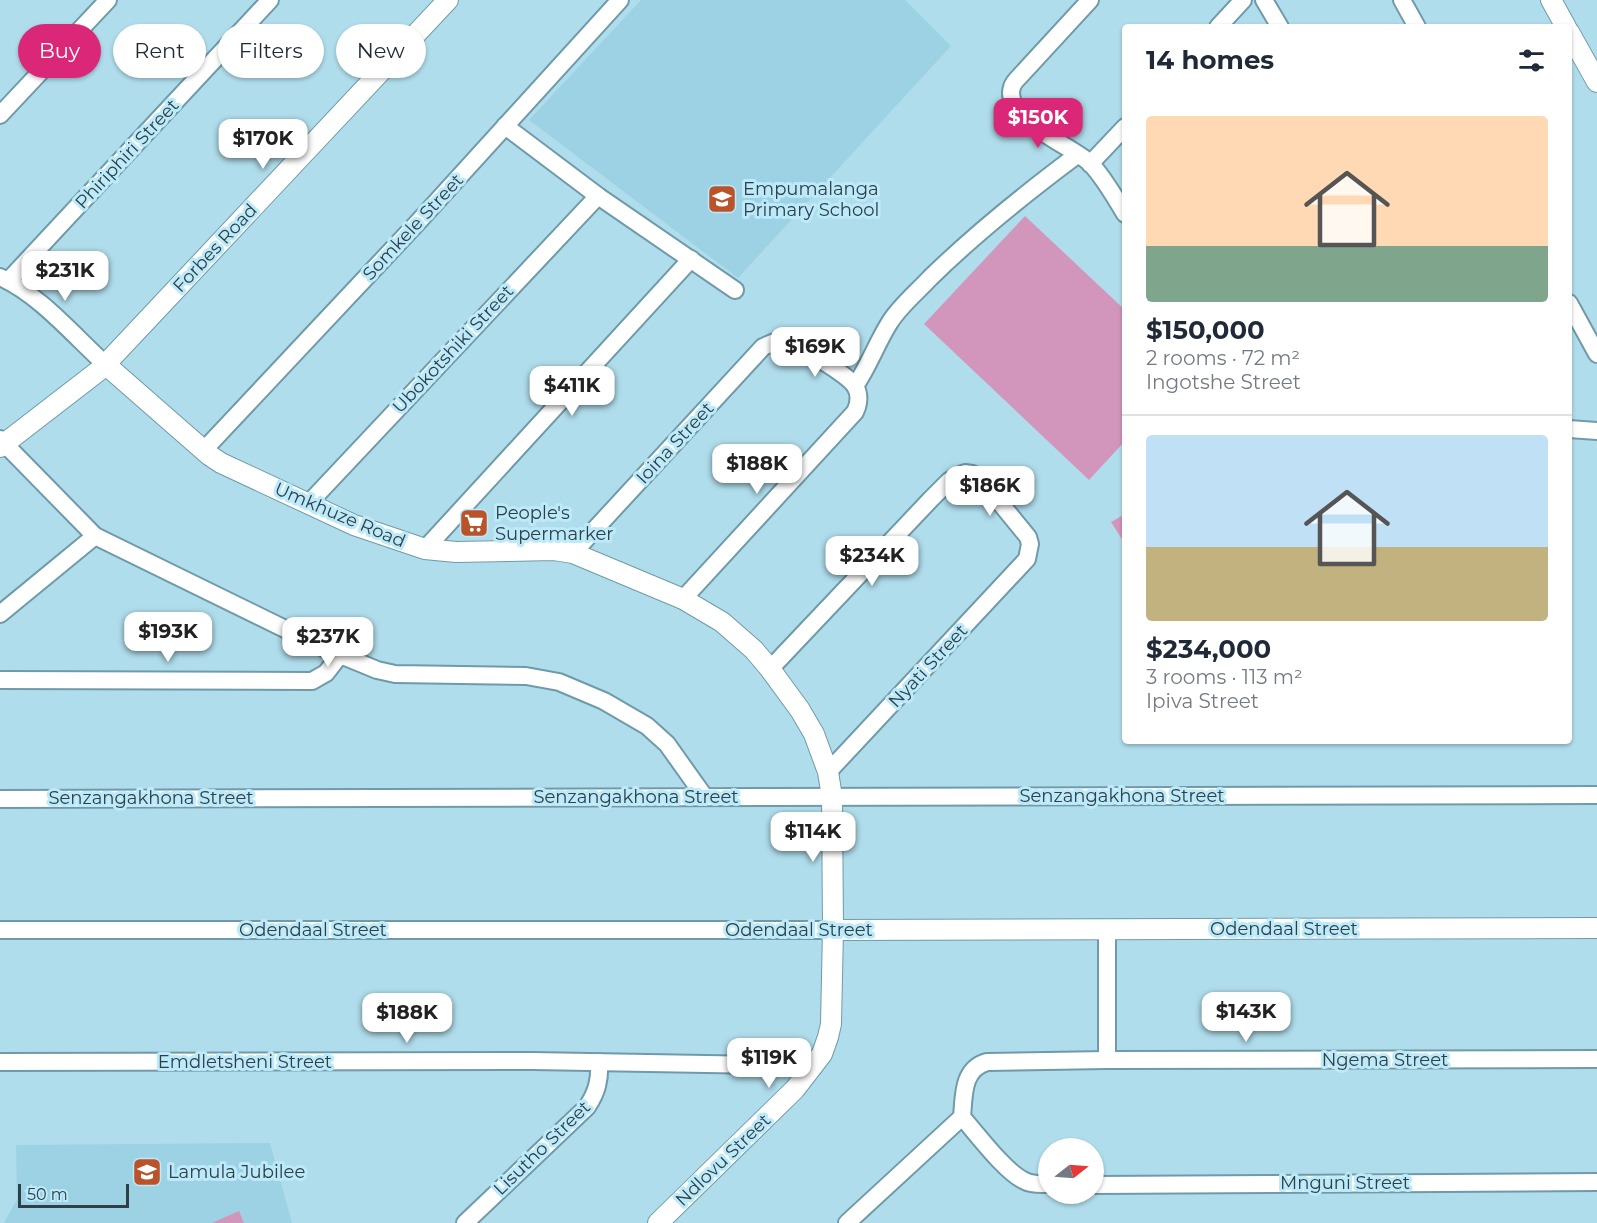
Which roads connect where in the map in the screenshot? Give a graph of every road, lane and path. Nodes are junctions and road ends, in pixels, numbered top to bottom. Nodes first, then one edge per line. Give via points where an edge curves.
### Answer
1 (108, 0) edge
2 (448, 0) edge
3 (620, 0) edge
4 (1090, 0) edge
5 (1243, 0) edge
6 (1264, 0) edge
7 (1402, 0) edge
8 (1551, 0) edge
9 (266, 2) edge
10 (1221, 24) edge
11 (1278, 24) edge
12 (1415, 24) edge
13 (1564, 24) edge
14 (1572, 37) edge
15 (1597, 82) edge
16 (0, 115) edge
17 (505, 126) junction
18 (1122, 129) edge
19 (1084, 160) junction
20 (598, 196) junction
21 (1122, 210) edge
22 (691, 259) junction
23 (4, 279) edge
24 (735, 290) dead end
25 (1572, 308) edge
26 (1597, 354) edge
27 (105, 364) junction
28 (855, 386) junction
29 (1572, 429) edge
30 (1597, 431) edge
31 (2, 443) edge
32 (203, 451) junction
33 (309, 503) junction
34 (95, 536) junction
35 (425, 549) junction
36 (573, 553) junction
37 (683, 599) junction
38 (0, 614) edge
39 (340, 655) junction
40 (770, 669) junction
41 (0, 680) edge
42 (828, 772) junction
43 (1597, 795) edge
44 (704, 796) junction
45 (832, 796) junction
46 (0, 799) edge
47 (1597, 928) edge
48 (1107, 929) junction
49 (0, 930) edge
50 (833, 930) junction
51 (1597, 1059) edge
52 (1107, 1060) junction
53 (0, 1062) edge
54 (599, 1062) junction
55 (814, 1066) junction
56 (962, 1117) junction
57 (1597, 1182) edge
58 (1038, 1183) edge
59 (1104, 1185) edge
60 (465, 1223) edge
61 (658, 1223) edge
62 (848, 1223) edge

1 - 16 street
2 - 27 street, Forbes Road
3 - 17 street, Somkele Street
4 - 19 street via 1020,76 1011,95 1025,118
5 - 10 street
6 - 11 street
7 - 12 street
8 - 13 street
9 - 23 street, Phiriphiri Street
14 - 15 street
17 - 20 street
17 - 32 street, Somkele Street
18 - 19 street
19 - 21 street
19 - 28 street via 1026,193 914,294 890,321
20 - 22 street
20 - 33 street, Ubokotshiki Street
22 - 24 street
22 - 35 street
23 - 27 street via 50,312
25 - 26 street
27 - 31 street, Forbes Road
27 - 32 street, Umkhuze Road
28 - 36 street, Ioina Street via 808,352 782,341 763,347
28 - 37 street via 859,404 855,412
29 - 30 street
31 - 34 street
32 - 33 street, Umkhuze Road via 221,464
33 - 35 street, Umkhuze Road via 354,525
34 - 38 street
34 - 39 street
35 - 36 street, Umkhuze Road
36 - 37 street, Umkhuze Road
37 - 40 street, Umkhuze Road via 722,622
39 - 41 street via 326,673 312,681
39 - 44 street via 395,674 526,676 559,682 604,701 654,732
40 - 42 street, Umkhuze Road via 814,734
40 - 42 street, Nyati Street via 949,481 965,473 979,477 1028,537 1027,559
42 - 45 street, Umkhuze Road
43 - 45 street, Senzangakhona Street
44 - 45 street, Senzangakhona Street
44 - 46 street, Senzangakhona Street
45 - 50 street, Umkhuze Road
47 - 48 street, Odendaal Street
48 - 50 street, Odendaal Street
48 - 52 street
49 - 50 street, Odendaal Street
50 - 55 street, Ndlovu Street via 831,1023 826,1045
51 - 52 street, Ngema Street
52 - 56 street, Ngema Street via 979,1064 965,1084
53 - 54 street, Emdletsheni Street
54 - 55 street, Emdletsheni Street
54 - 60 street, Lisutho Street via 600,1080 587,1107
55 - 61 street, Ndlovu Street via 781,1104
56 - 58 street via 1009,1170 1023,1181
56 - 62 street
57 - 59 street, Mnguni Street

